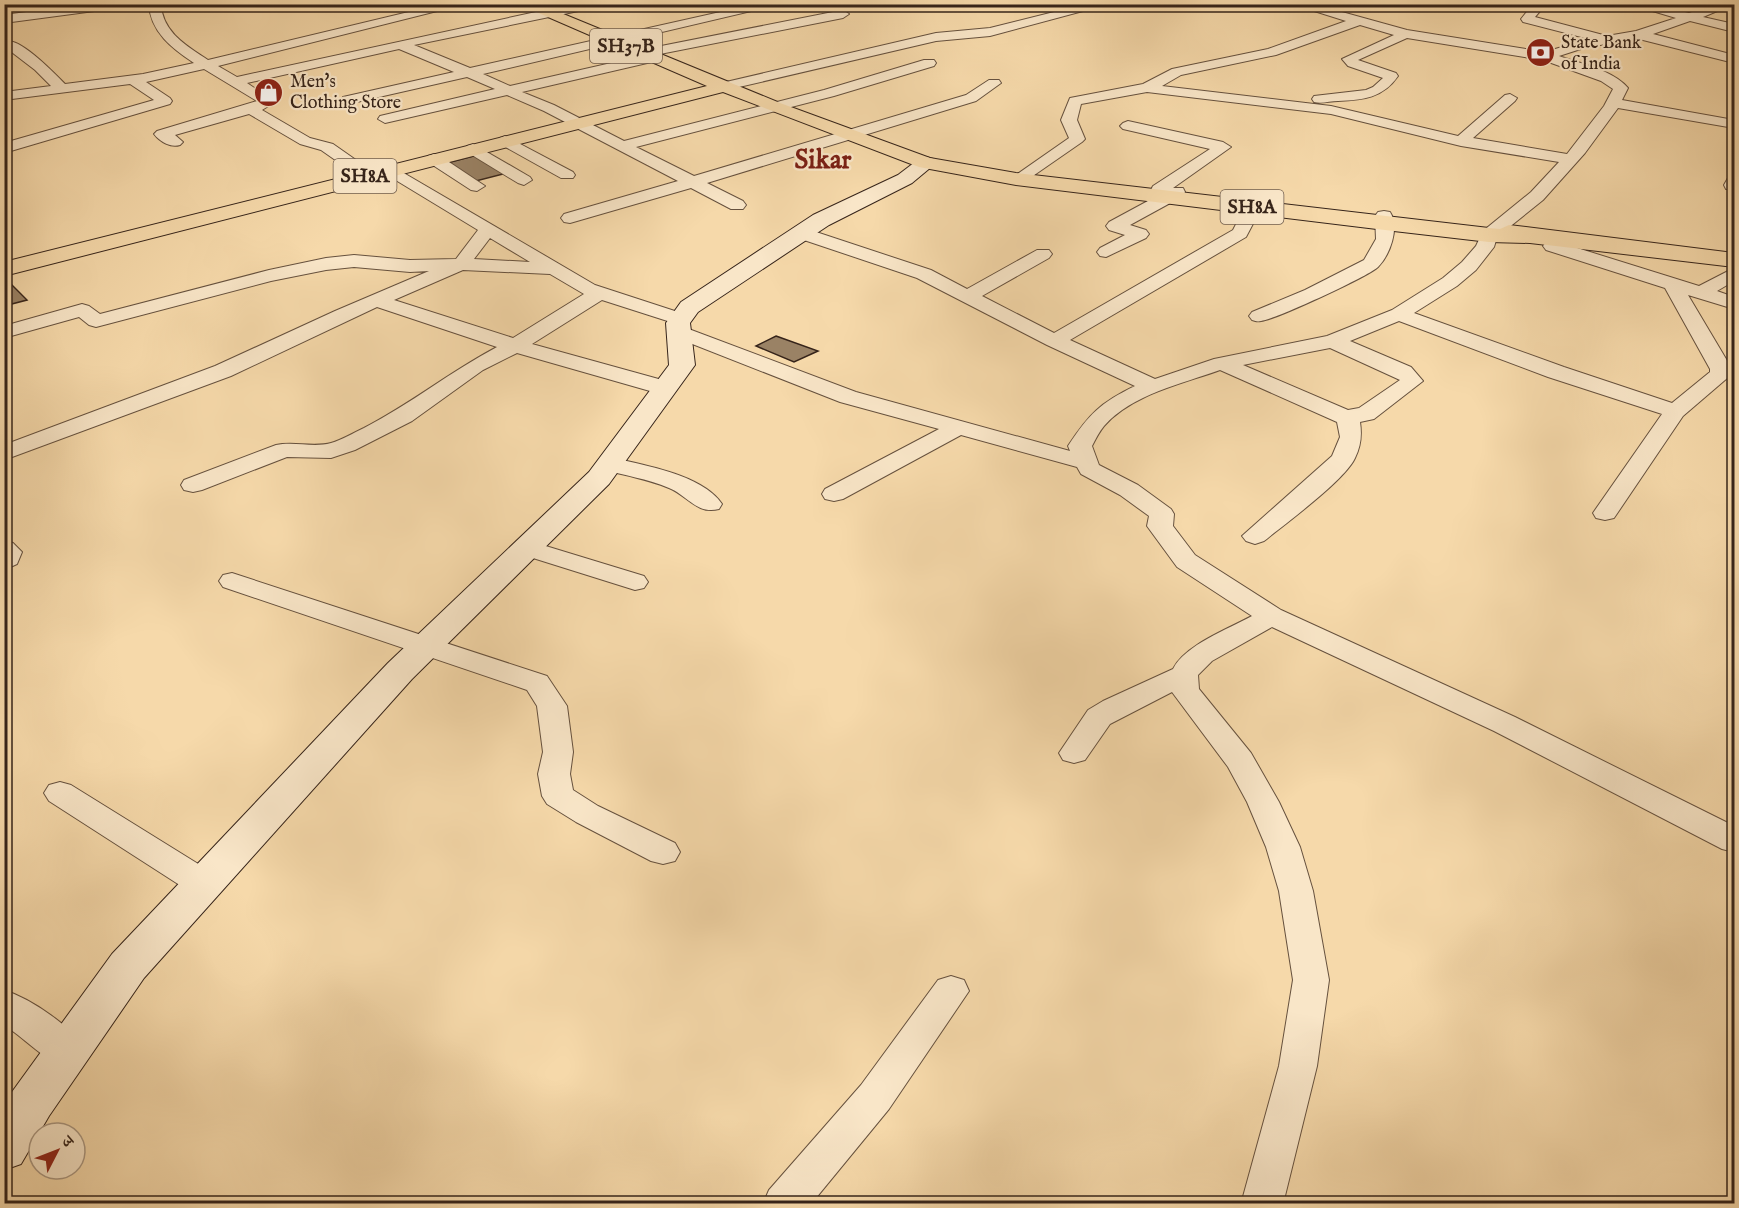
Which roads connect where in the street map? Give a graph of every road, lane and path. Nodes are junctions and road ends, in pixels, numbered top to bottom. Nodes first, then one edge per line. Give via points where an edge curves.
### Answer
1 (117, 4) edge
2 (155, 4) edge
3 (459, 4) edge
4 (525, 4) edge
5 (593, 4) edge
6 (712, 4) edge
7 (775, 4) edge
8 (1103, 4) edge
9 (1298, 4) edge
10 (1540, 4) edge
11 (1635, 4) edge
12 (1728, 4) edge
13 (549, 14) junction
14 (738, 14) junction
15 (843, 14) dead end
16 (1691, 18) junction
17 (4, 19) edge
18 (1359, 21) junction
19 (376, 28) dead end
20 (1734, 28) edge
21 (1406, 34) junction
22 (1638, 35) junction
23 (1609, 39) junction
24 (614, 41) junction
25 (1302, 41) junction
26 (10, 44) dead end
27 (405, 44) junction
28 (1358, 54) junction
29 (650, 55) junction
30 (1546, 56) junction
31 (1734, 59) edge
32 (928, 63) dead end
33 (207, 65) junction
34 (470, 73) junction
35 (134, 80) junction
36 (237, 81) junction
37 (994, 83) dead end
38 (726, 86) junction
39 (61, 88) junction
40 (1147, 88) junction
41 (507, 91) junction
42 (4, 96) edge
43 (1510, 98) dead end
44 (348, 100) dead end
45 (1613, 103) junction
46 (774, 107) junction
47 (1304, 107) junction
48 (250, 109) junction
49 (386, 119) dead end
50 (577, 123) junction
51 (1734, 124) edge
52 (1128, 126) dead end
53 (4, 129) edge
54 (850, 135) junction
55 (29, 141) junction
56 (505, 141) junction
57 (1461, 141) junction
58 (175, 142) dead end
59 (621, 146) junction
60 (4, 148) edge
61 (473, 149) junction
62 (434, 159) junction
63 (1571, 159) junction
64 (926, 163) junction
65 (390, 170) junction
66 (973, 172) junction
67 (367, 175) junction
68 (567, 175) dead end
69 (1024, 175) junction
70 (524, 180) dead end
71 (696, 183) junction
72 (477, 186) dead end
73 (1168, 193) junction
74 (1254, 204) junction
75 (737, 205) dead end
76 (570, 218) dead end
77 (1385, 220) junction
78 (488, 229) junction
79 (1492, 232) junction
80 (801, 233) junction
81 (1552, 246) dead end
82 (1106, 252) dead end
83 (1043, 254) dead end
84 (1734, 260) edge
85 (461, 264) junction
86 (4, 269) edge
87 (555, 269) junction
88 (1734, 274) edge
89 (1672, 284) junction
90 (1702, 292) junction
91 (599, 293) junction
92 (968, 296) junction
93 (376, 300) junction
94 (1734, 303) edge
95 (1399, 314) junction
96 (1259, 316) dead end
97 (680, 325) junction
98 (4, 332) edge
99 (1054, 341) junction
100 (1332, 341) junction
101 (515, 346) junction
102 (1221, 363) junction
103 (1154, 386) junction
104 (666, 388) junction
105 (1675, 411) junction
106 (1348, 417) junction
107 (958, 428) junction
108 (4, 453) edge
109 (1087, 463) junction
110 (609, 464) junction
111 (193, 485) dead end
112 (834, 494) dead end
113 (710, 504) dead end
114 (1605, 513) dead end
115 (1255, 536) dead end
116 (4, 548) edge
117 (526, 548) junction
118 (4, 562) edge
119 (232, 582) dead end
120 (635, 582) dead end
121 (1271, 616) junction
122 (424, 647) junction
123 (1184, 675) junction
124 (1074, 753) dead end
125 (60, 793) dead end
126 (1734, 840) edge
127 (663, 852) dead end
128 (204, 884) junction
129 (951, 990) dead end
130 (4, 1005) edge
131 (67, 1052) junction
132 (4, 1148) edge
133 (784, 1203) edge
134 (1262, 1203) edge

1 - 17 street
2 - 33 street via 154,15 159,25 190,56
3 - 33 street
4 - 13 main road, SH37B
5 - 13 street
6 - 14 street
7 - 14 street
8 - 38 street via 990,32 936,37
9 - 18 street
10 - 23 street via 1527,19
11 - 16 street
12 - 16 street
13 - 24 main road, SH37B
13 - 27 street
14 - 24 street
15 - 29 street
16 - 20 street
16 - 22 street
18 - 21 street
18 - 25 street
19 - 27 street
21 - 28 street
21 - 30 street
22 - 23 street
22 - 31 street
23 - 30 street
24 - 29 main road, SH37B
24 - 34 street
25 - 28 street
25 - 40 street via 1271,52 1176,72
26 - 39 street
27 - 34 street
27 - 36 street
28 - 47 street via 1350,61 1391,78 1371,93 1323,98
29 - 38 main road, SH37B
29 - 41 street
30 - 45 street via 1606,78 1621,88
32 - 46 street
33 - 35 street
33 - 36 street
34 - 41 street
34 - 44 street
35 - 39 street
35 - 55 street via 165,101
36 - 48 street via 268,102
37 - 54 street via 971,98
38 - 46 main road, SH8A
38 - 50 main road, SH8A
39 - 42 street
40 - 47 street
40 - 69 street via 1075,101 1069,120 1077,139
41 - 49 street
41 - 50 street
43 - 57 street
45 - 51 street
45 - 63 street
46 - 54 main road, SH8A
46 - 59 street
47 - 57 street
48 - 58 street via 162,134
48 - 67 street via 305,141 327,147
50 - 56 main road, SH8A
50 - 59 street
52 - 73 street via 1223,147
53 - 55 street
54 - 64 main road, SH8A
54 - 71 street
55 - 60 street
56 - 61 main road, SH8A
56 - 68 street
57 - 63 street
59 - 71 street
61 - 62 main road, SH8A
61 - 70 street
62 - 65 main road, SH8A
62 - 72 street
63 - 79 street via 1538,196
64 - 66 main road, SH8A
64 - 80 street via 905,179
65 - 67 main road, SH8A
65 - 78 street
66 - 69 main road, SH8A
66 - 73 main road, SH8A via 1016,180
67 - 86 main road, SH8A
69 - 73 main road, SH8A
71 - 75 street
71 - 76 street
73 - 74 main road, SH8A
73 - 82 street via 1115,226 1140,234
74 - 77 main road, SH8A
74 - 99 street via 1239,233
77 - 79 main road, SH8A
77 - 96 street via 1385,239 1371,264
78 - 85 street
78 - 87 street
79 - 84 main road, SH8A
79 - 95 street via 1470,266
80 - 92 street via 924,274
80 - 97 street via 689,308
81 - 89 street
83 - 92 street
85 - 87 street
85 - 93 street
85 - 98 street via 326,264 96,321 82,310
87 - 91 street
88 - 90 street
89 - 90 street
89 - 105 street via 1721,369 1718,378
90 - 94 street
91 - 97 street
91 - 101 street
92 - 99 street
93 - 101 street
93 - 108 street via 223,371
95 - 100 street
95 - 105 street
97 - 104 street via 682,365
97 - 107 street via 816,386
99 - 103 street
100 - 102 street
100 - 106 street via 1402,372 1412,381 1366,414
101 - 104 street
101 - 111 street via 476,366 404,416 347,445 331,451 284,450
102 - 103 street
102 - 106 street
103 - 109 street via 1119,403 1095,422 1080,446
104 - 110 street
105 - 114 street
106 - 115 street via 1351,437 1343,459
107 - 109 street
107 - 112 street
109 - 121 street via 1089,469 1162,513 1160,526 1186,561
110 - 113 street via 679,483
110 - 117 street
116 - 118 street via 9,552
117 - 120 street
117 - 122 street
119 - 122 street
121 - 123 street via 1202,655
121 - 126 street via 1466,705
122 - 127 street via 537,683 552,706 558,796
122 - 128 street
123 - 124 street via 1099,717
123 - 134 street via 1185,690 1240,761 1283,847 1296,891 1311,980 1298,1066
125 - 128 street
128 - 131 street via 128,966
129 - 133 street via 874,1097
130 - 131 street
131 - 132 street

